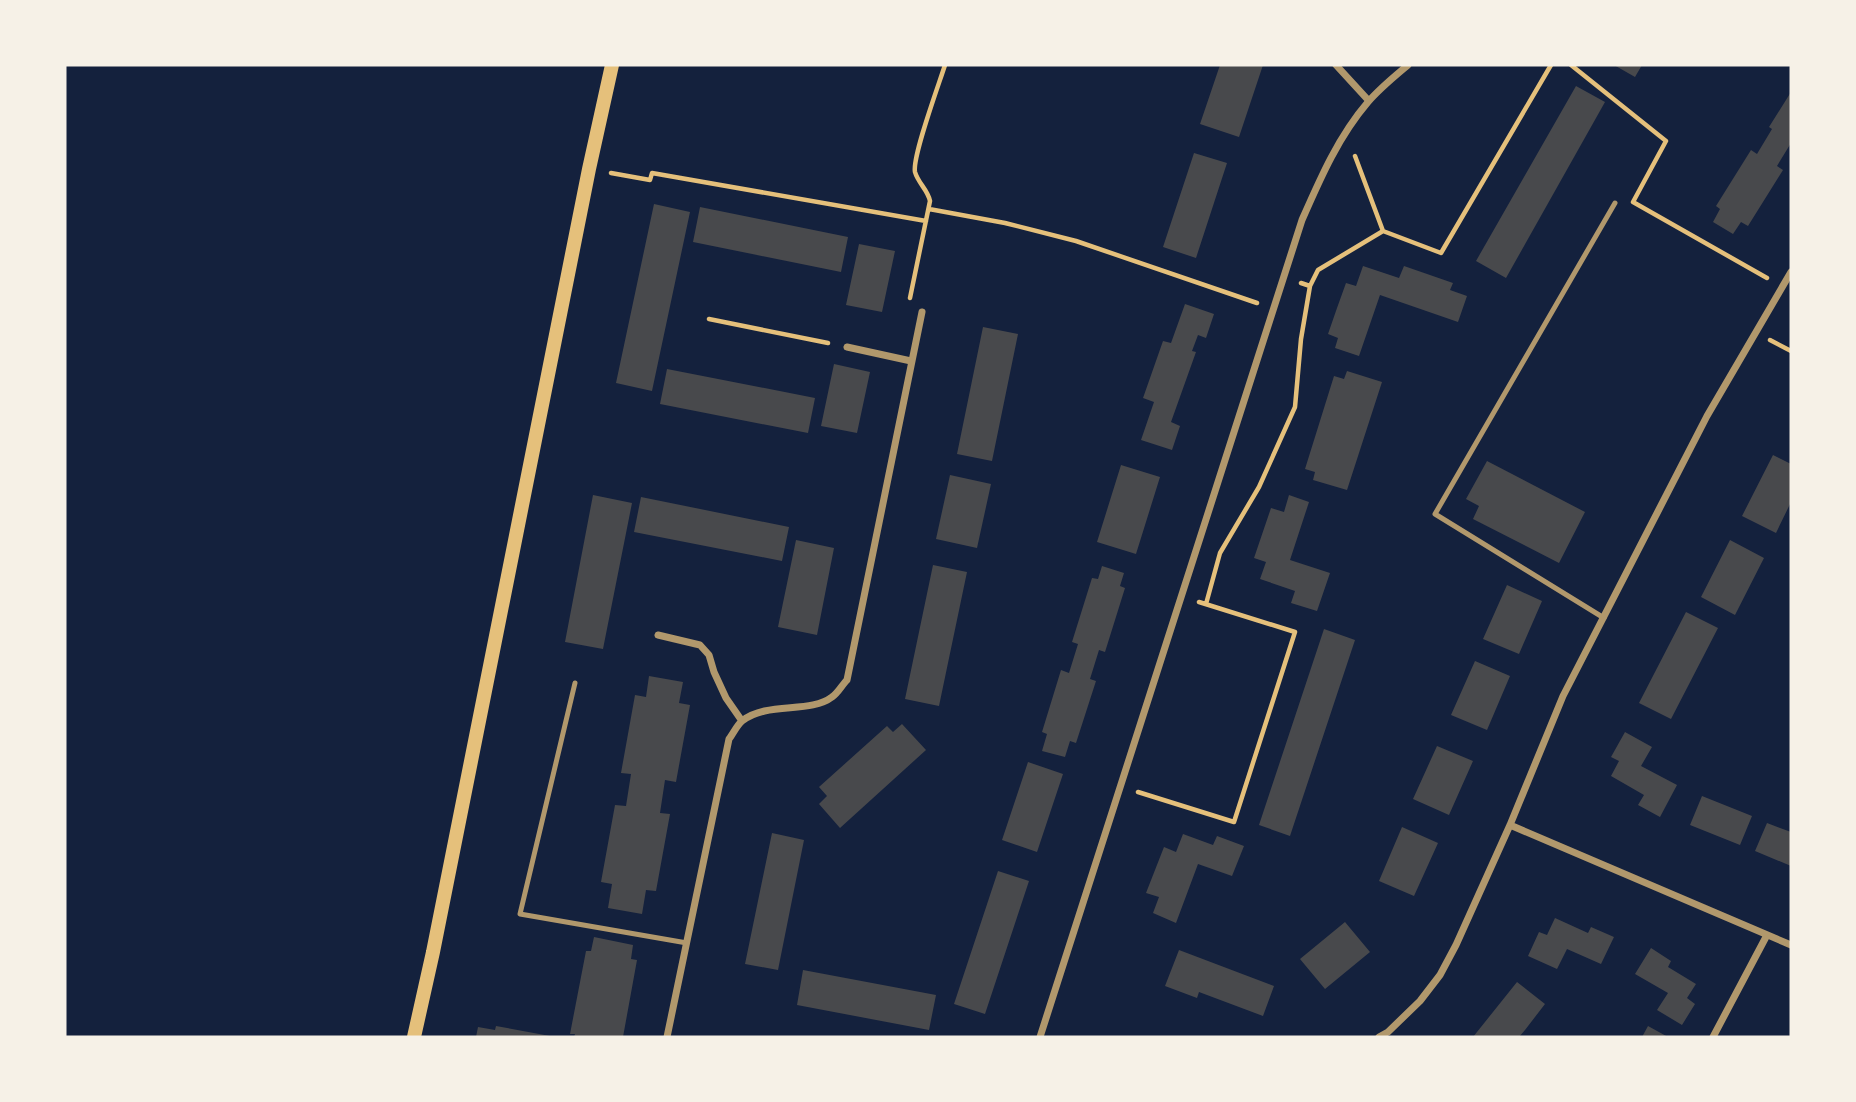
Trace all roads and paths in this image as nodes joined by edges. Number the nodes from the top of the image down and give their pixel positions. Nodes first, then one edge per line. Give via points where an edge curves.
1 (612, 65) edge
2 (945, 65) edge
3 (1336, 65) edge
4 (1408, 65) edge
5 (1551, 65) edge
6 (1571, 65) edge
7 (1369, 101) junction
8 (1346, 132) junction
9 (589, 169) junction
10 (1615, 203) dead end
11 (929, 209) junction
12 (926, 221) junction
13 (1383, 231) junction
14 (1791, 272) edge
15 (1283, 279) junction
16 (1310, 286) junction
17 (1783, 286) junction
18 (1273, 309) junction
19 (922, 312) joint
20 (709, 319) dead end
21 (847, 347) joint
22 (911, 361) junction
23 (1181, 597) junction
24 (1206, 604) junction
25 (1604, 618) junction
26 (658, 635) dead end
27 (575, 683) dead end
28 (742, 721) junction
29 (1120, 786) junction
30 (1510, 825) junction
31 (1767, 935) junction
32 (687, 943) junction
33 (1791, 945) edge
34 (414, 1037) edge
35 (667, 1037) edge
36 (1040, 1037) edge
37 (1379, 1037) edge
38 (1713, 1037) edge

1 - 9 main road
2 - 11 path via 915,171 929,192
3 - 7 street
4 - 7 street
5 - 13 path via 1441,253
6 - 17 path via 1666,141 1633,202
7 - 8 street
8 - 13 path
8 - 15 street via 1301,220
9 - 12 path via 650,180 652,173
9 - 34 main road
10 - 25 lane via 1435,514
11 - 12 path
11 - 18 path via 1076,241
12 - 19 path via 908,304
13 - 16 path via 1318,270
14 - 17 street
15 - 16 path
15 - 18 street
16 - 24 path via 1295,407 1259,487 1220,553
17 - 25 street via 1707,416
18 - 23 street
19 - 22 street
20 - 21 path
21 - 22 street
22 - 28 street via 846,680 831,698 762,712
23 - 24 path
23 - 29 street
24 - 29 path via 1295,632 1234,822
25 - 30 street via 1563,696
26 - 28 street via 700,645 709,654 726,698
27 - 32 lane via 520,914
28 - 32 street via 729,739
29 - 36 street
30 - 31 street
30 - 37 street via 1440,975 1420,1001
31 - 33 street
31 - 38 street
32 - 35 street

